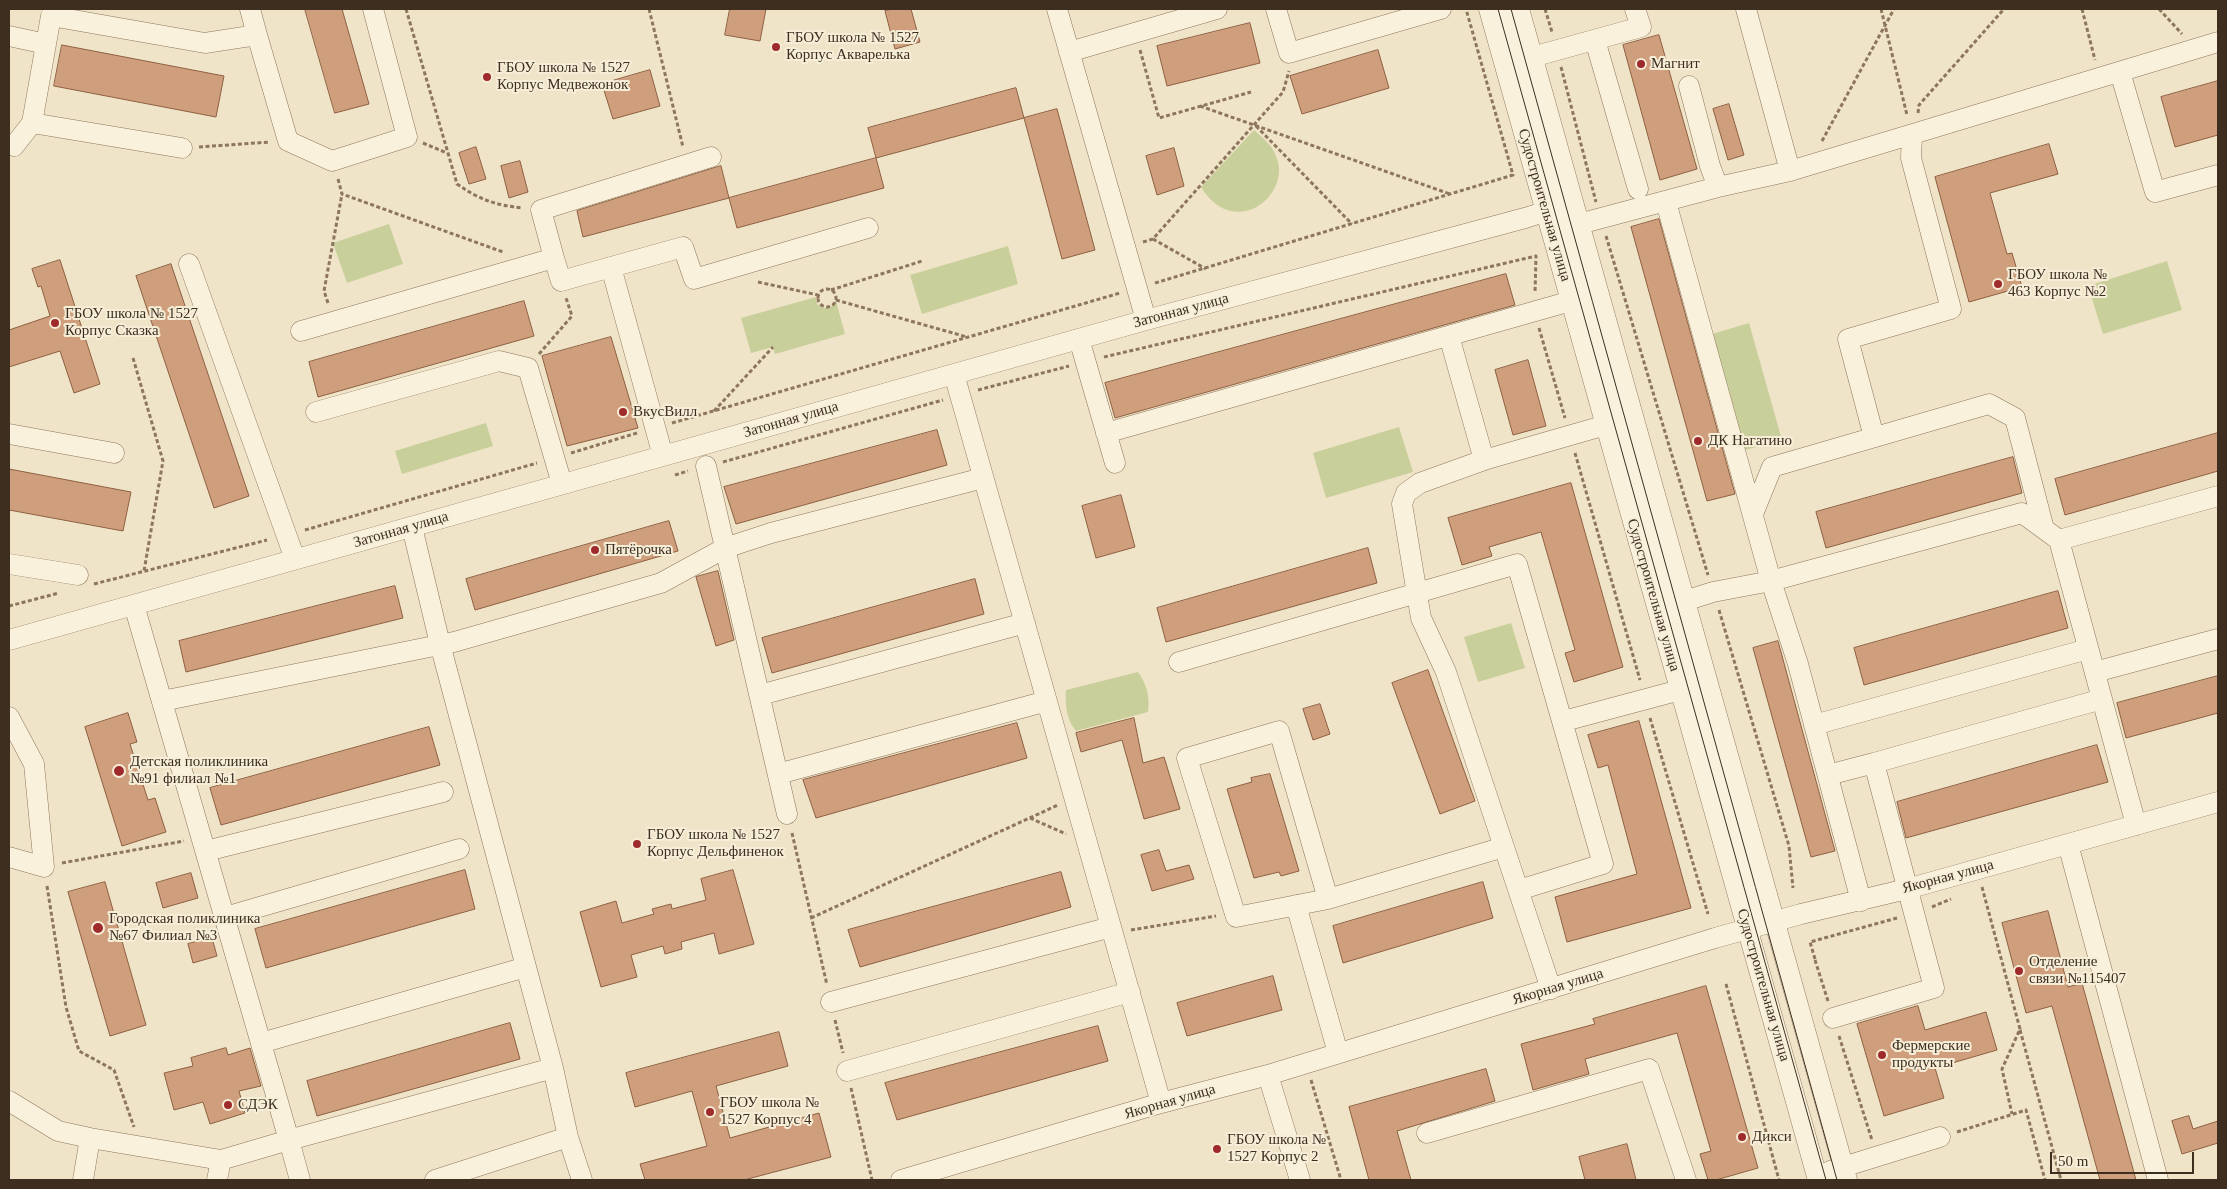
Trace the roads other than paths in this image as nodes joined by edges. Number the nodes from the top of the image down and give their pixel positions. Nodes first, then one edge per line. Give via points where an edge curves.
1 (250, 9) edge
2 (373, 9) edge
3 (1057, 9) edge
4 (1217, 9) edge
5 (1276, 9) edge
6 (1441, 9) edge
7 (1489, 9) edge
8 (1504, 9) edge
9 (1519, 9) edge
10 (1635, 9) edge
11 (1746, 9) edge
12 (257, 35) junction
13 (9, 36) edge
14 (1594, 40) junction
15 (2218, 42) edge
16 (46, 44) junction
17 (1069, 52) junction
18 (1532, 57) junction
19 (2120, 72) junction
20 (1690, 86) dead end
21 (32, 123) junction
22 (1912, 135) junction
23 (9, 145) edge
24 (182, 148) road end
25 (712, 157) dead end
26 (1799, 168) junction
27 (2218, 175) edge
28 (1718, 187) junction
29 (1638, 189) dead end
30 (1666, 202) junction
31 (1560, 207) junction
32 (1579, 224) junction
33 (868, 228) dead end
34 (545, 261) junction
35 (189, 264) dead end
36 (612, 267) junction
37 (1571, 302) junction
38 (1146, 320) junction
39 (301, 331) dead end
40 (1449, 336) junction
41 (1079, 339) junction
42 (954, 374) junction
43 (316, 412) dead end
44 (1606, 425) junction
45 (1106, 433) junction
46 (9, 434) edge
47 (1874, 437) junction
48 (114, 453) dead end
49 (663, 456) junction
50 (1484, 460) junction
51 (1115, 463) dead end
52 (706, 466) road end
53 (983, 478) junction
54 (562, 484) junction
55 (2218, 496) edge
56 (1752, 514) junction
57 (412, 526) junction
58 (2052, 535) junction
59 (725, 548) junction
60 (295, 559) junction
61 (9, 564) edge
62 (1771, 580) junction
63 (77, 584) road end
64 (1417, 592) junction
65 (134, 604) junction
66 (1671, 606) junction
67 (1024, 623) junction
68 (2218, 639) edge
69 (9, 640) edge
70 (440, 644) junction
71 (2088, 649) junction
72 (1180, 662) dead end
73 (2095, 672) junction
74 (1680, 690) junction
75 (760, 695) junction
76 (2102, 699) junction
77 (162, 701) junction
78 (1047, 702) junction
79 (9, 716) edge
80 (1564, 722) junction
81 (1814, 724) junction
82 (1874, 763) junction
83 (778, 774) junction
84 (1828, 775) junction
85 (443, 792) dead end
86 (2218, 802) edge
87 (787, 814) dead end
88 (2136, 825) junction
89 (2068, 844) junction
90 (204, 845) junction
91 (1504, 847) junction
92 (459, 849) dead end
93 (9, 858) edge
94 (1907, 889) junction
95 (1518, 890) junction
96 (1328, 899) junction
97 (1861, 901) junction
98 (1296, 905) junction
99 (224, 917) junction
100 (1761, 925) junction
101 (1112, 930) junction
102 (526, 967) junction
103 (1551, 989) junction
104 (1130, 992) junction
105 (831, 1002) dead end
106 (1833, 1018) road end
107 (261, 1043) junction
108 (1338, 1053) junction
109 (553, 1068) junction
110 (847, 1071) dead end
111 (1268, 1075) junction
112 (9, 1101) edge
113 (1161, 1103) junction
114 (1427, 1133) dead end
115 (568, 1137) junction
116 (1940, 1137) road end
117 (90, 1138) junction
118 (289, 1140) junction
119 (221, 1160) junction
120 (1845, 1173) edge
121 (1817, 1178) edge
122 (83, 1180) edge
123 (217, 1180) edge
124 (300, 1180) edge
125 (435, 1180) edge
126 (582, 1180) edge
127 (901, 1180) edge
128 (1300, 1180) edge
129 (1686, 1180) edge
130 (2158, 1180) edge

1 - 12 street
2 - 12 street via 407,137 332,161 288,141
3 - 17 street
4 - 17 street
5 - 6 street via 1289,52
7 - 31 street, Судостроительная улица
8 - 31 street
9 - 18 street, Судостроительная улица
10 - 14 street via 1641,27
11 - 26 street
12 - 16 street via 205,43 51,16
13 - 16 street
14 - 18 street
14 - 29 street
15 - 19 street
16 - 21 street
17 - 38 street
18 - 31 street, Судостроительная улица
19 - 22 street
19 - 27 street via 2155,192
20 - 28 street
21 - 23 street via 14,146
21 - 24 street
22 - 26 street
22 - 47 street via 1911,158 1951,308 1848,339
25 - 34 street via 541,210
26 - 28 street
28 - 30 street
30 - 32 street
30 - 56 street
31 - 32 street, Судостроительная улица
31 - 37 street, Судостроительная улица
31 - 38 street, Затонная улица
31 - 66 street
32 - 66 street, Судостроительная улица
33 - 36 street via 694,279 683,248
34 - 36 street via 562,281
34 - 39 street
35 - 60 street
36 - 49 street
37 - 40 street
37 - 44 street, Судостроительная улица
38 - 41 street, Затонная улица
40 - 45 street
40 - 50 street
41 - 42 street, Затонная улица
41 - 45 street
42 - 49 street, Затонная улица
42 - 53 street
43 - 54 street via 499,361 528,368
44 - 50 street
44 - 66 street, Судостроительная улица
45 - 51 street
46 - 48 street
47 - 56 street via 1772,467
47 - 58 street via 1989,404 2009,414 2016,418
49 - 54 street, Затонная улица
50 - 64 street via 1420,482 1406,493 1402,504
52 - 59 street
53 - 59 street
53 - 67 street
54 - 57 street, Затонная улица
55 - 58 street
56 - 62 street
57 - 60 street, Затонная улица
57 - 70 street
58 - 62 street via 2022,513
58 - 71 street
59 - 70 street via 661,583
59 - 75 street
60 - 65 street, Затонная улица
61 - 63 street
62 - 66 street via 1713,592
62 - 81 street
64 - 72 street
64 - 80 street via 1517,564
64 - 91 street via 1421,618 1446,672
65 - 69 street, Затонная улица
65 - 77 street
66 - 74 street, Судостроительная улица
66 - 100 street, Судостроительная улица
67 - 75 street
67 - 78 street
68 - 73 street
70 - 77 street
70 - 102 street
71 - 73 street
71 - 81 street
73 - 76 street
74 - 80 street
74 - 100 street, Судостроительная улица
75 - 83 street
76 - 82 street
76 - 88 street
77 - 90 street
78 - 83 street
78 - 101 street
79 - 93 street via 34,764 44,867
80 - 95 street via 1603,864
81 - 84 street
82 - 84 street
82 - 94 street
83 - 87 street
84 - 97 street
85 - 90 street
86 - 88 street, Якорная улица
88 - 89 street, Якорная улица
89 - 94 street, Якорная улица
89 - 130 street
90 - 99 street
91 - 95 street
91 - 96 street
92 - 99 street
94 - 97 street, Якорная улица
94 - 106 street via 1934,988
95 - 103 street
96 - 98 street
96 - 98 street via 1279,731 1187,758 1233,913 1236,917
97 - 100 street, Якорная улица
98 - 108 street
99 - 107 street
100 - 103 street, Якорная улица
100 - 120 street, Судостроительная улица
100 - 121 street, Судостроительная улица
101 - 104 street
101 - 105 street
102 - 107 street
102 - 109 street
103 - 108 street, Якорная улица
104 - 110 street
104 - 113 street
107 - 118 street
108 - 111 street, Якорная улица
109 - 115 street
109 - 118 street
111 - 113 street, Якорная улица
111 - 128 street
112 - 117 street via 58,1131
113 - 127 street, Якорная улица
114 - 129 street via 1650,1069
115 - 125 street
115 - 126 street
116 - 120 street via 1877,1157
117 - 119 street
117 - 122 street
118 - 119 street
118 - 124 street
119 - 123 street
120 - 121 street

